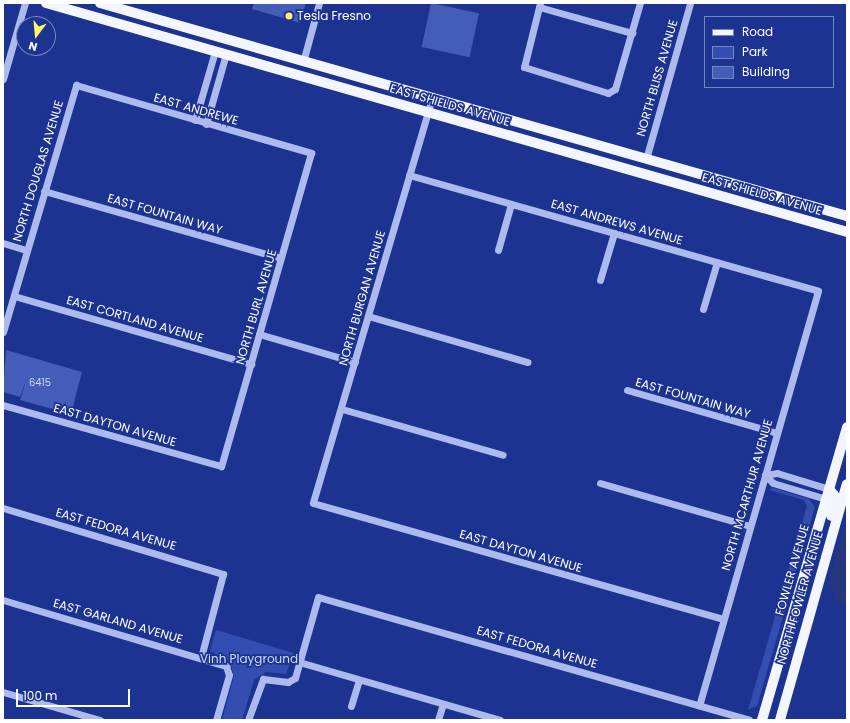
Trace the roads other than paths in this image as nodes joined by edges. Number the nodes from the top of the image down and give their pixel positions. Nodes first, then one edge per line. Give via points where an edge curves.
1 (25, 3) edge
2 (46, 3) edge
3 (100, 3) edge
4 (319, 3) edge
5 (640, 3) edge
6 (690, 3) edge
7 (540, 5) edge
8 (632, 33) junction
9 (215, 51) junction
10 (226, 54) junction
11 (303, 62) junction
12 (3, 79) edge
13 (76, 85) joint
14 (432, 98) junction
15 (428, 112) junction
16 (195, 120) junction
17 (206, 124) junction
18 (541, 144) junction
19 (311, 153) joint
20 (646, 159) junction
21 (644, 173) junction
22 (409, 175) junction
23 (753, 190) junction
24 (44, 191) junction
25 (511, 204) junction
26 (847, 216) edge
27 (847, 232) edge
28 (614, 233) junction
29 (3, 243) edge
30 (26, 250) junction
31 (498, 250) dead end
32 (281, 258) junction
33 (717, 262) junction
34 (600, 280) dead end
35 (818, 291) joint
36 (14, 296) junction
37 (703, 309) dead end
38 (368, 316) junction
39 (3, 332) edge
40 (259, 334) junction
41 (355, 362) junction
42 (527, 362) dead end
43 (251, 364) junction
44 (627, 390) dead end
45 (3, 405) edge
46 (342, 409) junction
47 (847, 427) edge
48 (777, 433) junction
49 (503, 455) dead end
50 (221, 466) joint
51 (765, 475) junction
52 (600, 483) dead end
53 (847, 484) edge
54 (829, 489) junction
55 (826, 499) junction
56 (313, 503) joint
57 (3, 508) edge
58 (750, 526) junction
59 (822, 569) junction
60 (3, 600) edge
61 (723, 619) junction
62 (201, 657) junction
63 (299, 662) junction
64 (359, 680) junction
65 (3, 692) edge
66 (443, 704) junction
67 (699, 705) junction
68 (351, 706) dead end
69 (100, 720) edge
70 (216, 720) edge
71 (248, 720) edge
72 (438, 720) edge
73 (500, 720) edge
74 (749, 720) edge
75 (762, 720) edge
76 (780, 720) edge

1 - 12 street
2 - 9 main road, EAST SHIELDS AVENUE
3 - 11 main road, EAST SHIELDS AVENUE
4 - 11 street
5 - 8 street
6 - 20 street, NORTH BLISS AVENUE
7 - 8 street
7 - 8 street via 524,67 529,71 613,93
9 - 10 main road, EAST SHIELDS AVENUE
9 - 16 street
10 - 15 main road, EAST SHIELDS AVENUE
10 - 17 street
11 - 14 main road, EAST SHIELDS AVENUE
13 - 16 street, EAST ANDREWE
13 - 24 street, NORTH DOUGLAS AVENUE
14 - 15 street, NORTH BURGAN AVENUE
14 - 20 main road, EAST SHIELDS AVENUE
15 - 18 main road, EAST SHIELDS AVENUE
15 - 22 street, NORTH BURGAN AVENUE
16 - 17 street, EAST ANDREWE
17 - 19 street, EAST ANDREWE
18 - 20 main road via 577,147 640,165
18 - 21 main road, EAST SHIELDS AVENUE
19 - 32 street, NORTH BURL AVENUE
20 - 23 main road, EAST SHIELDS AVENUE
21 - 23 main road via 679,177 738,193
21 - 27 main road, EAST SHIELDS AVENUE
22 - 25 street, EAST ANDREWS AVENUE
22 - 38 street, NORTH BURGAN AVENUE
23 - 26 main road, EAST SHIELDS AVENUE
24 - 30 street, NORTH DOUGLAS AVENUE
24 - 32 street, EAST FOUNTAIN WAY
25 - 28 street, EAST ANDREWS AVENUE
25 - 31 street
28 - 33 street, EAST ANDREWS AVENUE
28 - 34 street
29 - 30 street
30 - 36 street, NORTH DOUGLAS AVENUE
32 - 40 street, NORTH BURL AVENUE
33 - 35 street, EAST ANDREWS AVENUE
33 - 37 street
35 - 48 street, NORTH MCARTHUR AVENUE
36 - 39 street, NORTH DOUGLAS AVENUE
36 - 43 street, EAST CORTLAND AVENUE
38 - 41 street, NORTH BURGAN AVENUE
38 - 42 street
40 - 41 street
40 - 43 street, NORTH BURL AVENUE
41 - 46 street, NORTH BURGAN AVENUE
43 - 50 street, NORTH BURL AVENUE
44 - 48 street, EAST FOUNTAIN WAY
45 - 50 street, EAST DAYTON AVENUE
46 - 49 street
46 - 56 street, NORTH BURGAN AVENUE
47 - 54 main road, FOWLER AVENUE
48 - 51 street, NORTH MCARTHUR AVENUE
51 - 54 street via 777,472
51 - 55 street via 773,483
51 - 58 street, NORTH MCARTHUR AVENUE
52 - 58 street
53 - 59 main road, NORTH FOWLER AVENUE
54 - 55 main road, FOWLER AVENUE
54 - 59 main road via 834,493 834,503 818,560
55 - 75 main road, FOWLER AVENUE
56 - 61 street, EAST DAYTON AVENUE
57 - 62 street, EAST FEDORA AVENUE via 223,574
58 - 61 street, NORTH MCARTHUR AVENUE
59 - 76 main road, NORTH FOWLER AVENUE
60 - 62 street, EAST GARLAND AVENUE
61 - 67 street, NORTH MCARTHUR AVENUE
62 - 70 street, EAST GARLAND AVENUE via 226,666 229,675
63 - 64 street
63 - 67 street, EAST FEDORA AVENUE via 318,597
63 - 71 street via 295,678 288,682 263,679
64 - 66 street
64 - 68 street
65 - 69 street
66 - 72 street
66 - 73 street
67 - 74 street, EAST FEDORA AVENUE

